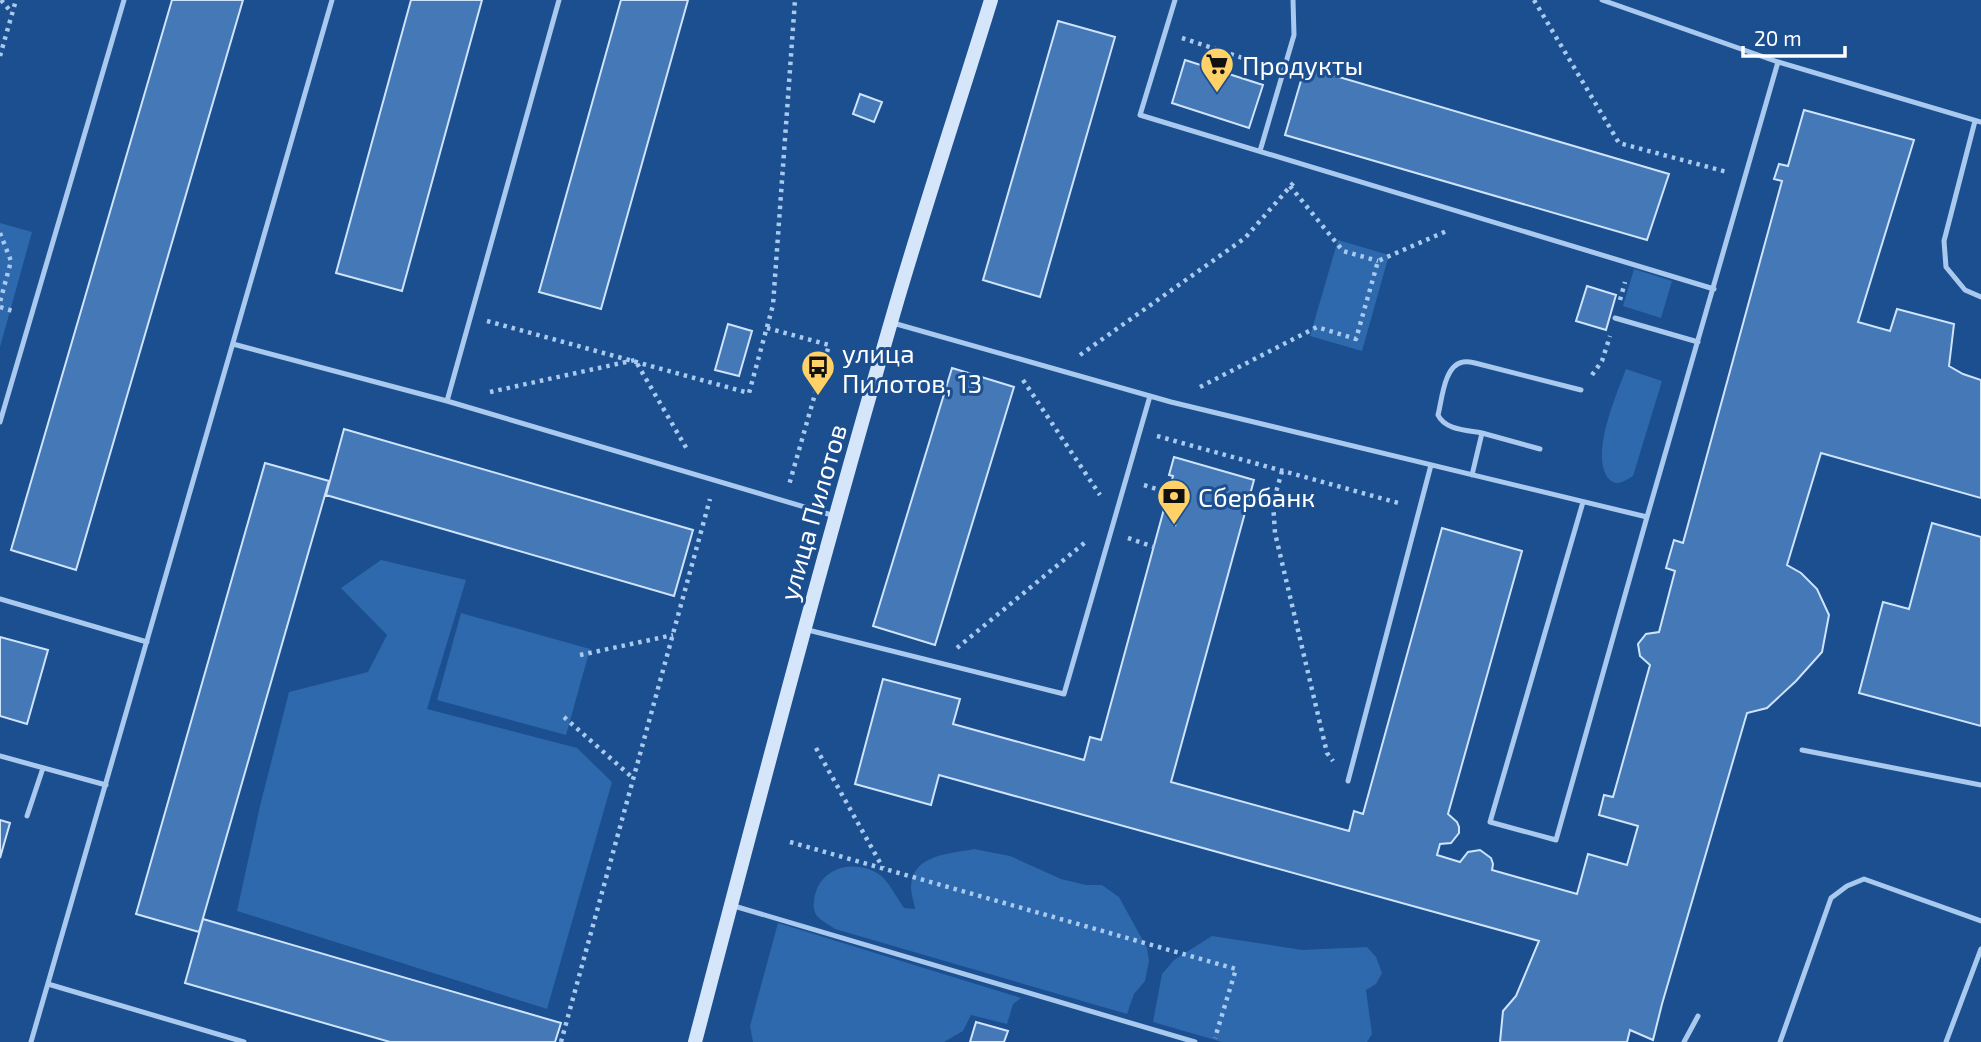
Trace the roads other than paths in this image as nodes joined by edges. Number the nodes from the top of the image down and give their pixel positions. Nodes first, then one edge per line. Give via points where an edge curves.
1 (124, 0) edge
2 (332, 0) edge
3 (559, 0) edge
4 (991, 0) edge
5 (1175, 0) edge
6 (1293, 0) edge
7 (1602, 0) edge
8 (1778, 62) junction
9 (1978, 122) edge
10 (1260, 151) junction
11 (1714, 289) junction
12 (1981, 296) edge
13 (1615, 318) dead end
14 (891, 322) junction
15 (1698, 342) junction
16 (233, 344) junction
17 (1581, 390) dead end
18 (1150, 396) junction
19 (447, 401) junction
20 (0, 422) edge
21 (1482, 433) junction
22 (1540, 449) dead end
23 (1431, 466) junction
24 (1472, 475) junction
25 (1583, 502) junction
26 (835, 516) junction
27 (1647, 517) junction
28 (0, 599) edge
29 (805, 629) junction
30 (147, 642) junction
31 (1802, 750) dead end
32 (0, 756) edge
33 (43, 768) junction
34 (1348, 782) road end
35 (106, 785) junction
36 (1981, 785) edge
37 (27, 816) dead end
38 (731, 905) junction
39 (1981, 921) edge
40 (1981, 949) edge
41 (48, 984) junction
42 (1698, 1016) dead end
43 (31, 1042) edge
44 (244, 1042) edge
45 (695, 1042) edge
46 (1195, 1042) edge
47 (1684, 1042) edge
48 (1780, 1042) edge
49 (1946, 1042) edge

1 - 20 lane
2 - 16 lane
3 - 19 lane
4 - 14 street, улица Пилотов
5 - 10 lane via 1140,115
6 - 10 lane via 1294,35
7 - 8 lane
8 - 9 lane
8 - 11 lane
9 - 12 lane via 1944,241 1946,267 1965,290
10 - 11 lane
11 - 15 lane
13 - 15 lane
14 - 18 lane
14 - 26 street, улица Пилотов
15 - 27 lane
16 - 19 lane
16 - 30 lane
17 - 21 lane via 1462,362 1448,374 1438,415 1447,425
18 - 23 lane
18 - 29 lane via 1064,694
19 - 26 lane
21 - 22 lane
21 - 24 lane
23 - 24 lane
23 - 34 lane
24 - 25 lane
25 - 27 lane
25 - 27 lane via 1490,822 1556,840
26 - 29 street, улица Пилотов
28 - 30 lane
29 - 38 street, улица Пилотов
30 - 35 lane
31 - 36 lane
32 - 33 lane
33 - 35 lane
33 - 37 lane
35 - 41 lane
38 - 45 street, улица Пилотов
38 - 46 lane
39 - 48 lane via 1864,879 1847,886 1831,898
40 - 49 lane
41 - 43 lane
41 - 44 lane
42 - 47 lane

